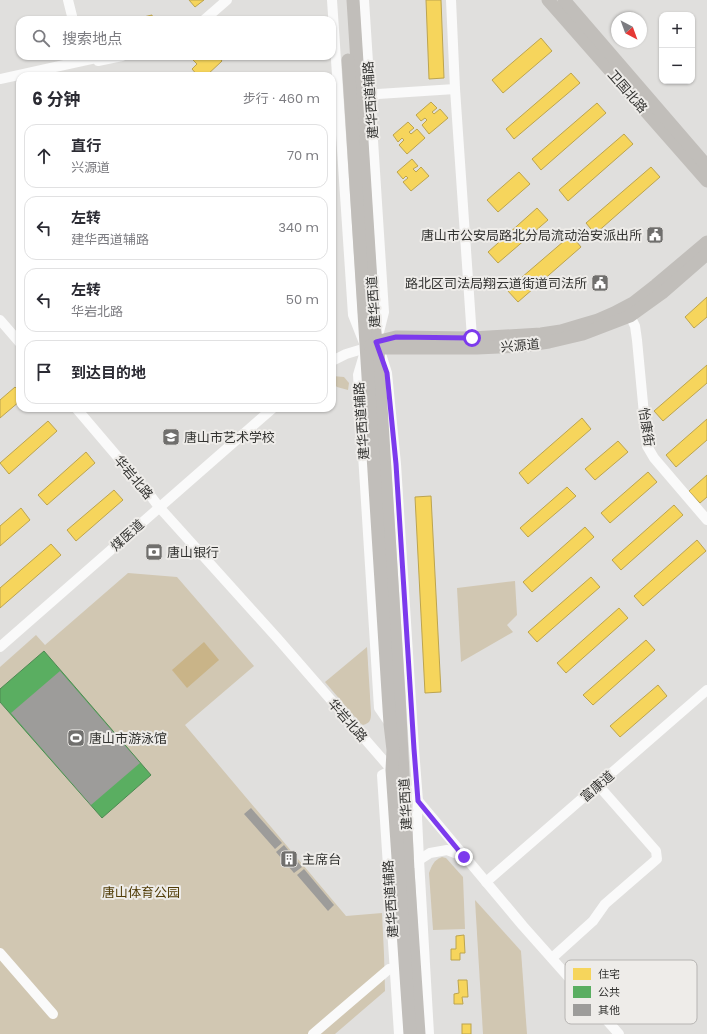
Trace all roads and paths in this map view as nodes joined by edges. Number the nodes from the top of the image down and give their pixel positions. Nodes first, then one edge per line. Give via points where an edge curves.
1 (68, 0) edge
2 (227, 0) edge
3 (231, 0) edge
4 (332, 0) edge
5 (344, 0) edge
6 (353, 0) edge
7 (364, 0) edge
8 (451, 0) edge
9 (548, 0) edge
10 (564, 0) edge
11 (72, 16) edge
12 (209, 16) edge
13 (212, 16) edge
14 (333, 16) edge
15 (74, 60) edge
16 (103, 60) edge
17 (336, 60) edge
18 (27, 72) edge
19 (47, 72) edge
20 (16, 75) edge
21 (0, 79) edge
22 (16, 79) edge
23 (0, 82) edge
24 (455, 89) junction
25 (370, 98) junction
26 (360, 109) junction
27 (707, 166) edge
28 (707, 181) edge
29 (707, 242) edge
30 (707, 254) edge
31 (630, 316) junction
32 (0, 320) edge
33 (16, 338) edge
34 (472, 338) junction
35 (374, 346) junction
36 (336, 359) edge
37 (79, 412) edge
38 (268, 412) edge
39 (159, 507) junction
40 (707, 520) edge
41 (0, 647) edge
42 (707, 690) edge
43 (392, 770) junction
44 (404, 784) junction
45 (598, 785) junction
46 (418, 801) junction
47 (464, 857) junction
48 (419, 860) junction
49 (408, 870) junction
50 (486, 882) junction
51 (0, 953) edge
52 (552, 958) junction
53 (388, 969) dead end
54 (565, 973) edge
55 (53, 1014) dead end
56 (610, 1024) edge
57 (313, 1034) edge
58 (399, 1034) edge
59 (410, 1034) edge
60 (419, 1034) edge
61 (429, 1034) edge
62 (619, 1034) edge

1 - 11 street
2 - 12 street
3 - 13 street
4 - 14 street
5 - 35 main road, 建华西道
6 - 26 main road, 建华西道
7 - 25 street, 建华西道辅路
8 - 24 street
9 - 28 main road, 卫国北路
10 - 27 main road, 卫国北路
15 - 18 street
16 - 19 street
17 - 35 street via 353,315
20 - 21 street
22 - 23 street
24 - 25 street via 378,94
24 - 34 street
25 - 26 street
25 - 35 street, 建华西道辅路 via 384,312
26 - 35 main road, 建华西道
29 - 34 main road, 兴源道 via 633,303 598,320 541,334
30 - 31 main road, 兴源道 via 662,293
31 - 35 main road, 兴源道 via 583,334 522,346
31 - 40 street, 怡康街 via 636,333 648,446 654,458
32 - 33 street
34 - 35 main road, 兴源道 via 396,337
35 - 36 street
35 - 43 main road, 建华西道
35 - 44 main road, 建华西道 via 378,373
35 - 46 street via 387,373 396,464
37 - 39 street, 华岩北路
38 - 39 street, 煤医道
39 - 41 street, 煤医道
39 - 43 street, 华岩北路
42 - 45 street, 富康道
43 - 44 street, 华岩北路
43 - 58 street, 建华西道辅路 via 382,775
43 - 59 main road, 建华西道
44 - 46 street, 华岩北路
44 - 49 main road, 建华西道
45 - 50 street, 富康道
45 - 52 street via 656,851 657,859 605,904 593,921
46 - 47 street, 华岩北路
46 - 48 street
47 - 48 street via 447,850 430,853
47 - 50 street, 华岩北路
48 - 49 street
48 - 61 street
49 - 60 main road, 建华西道
50 - 52 street, 华岩北路
51 - 55 street
52 - 54 street, 华岩北路
53 - 57 street
56 - 62 street, 华岩北路

